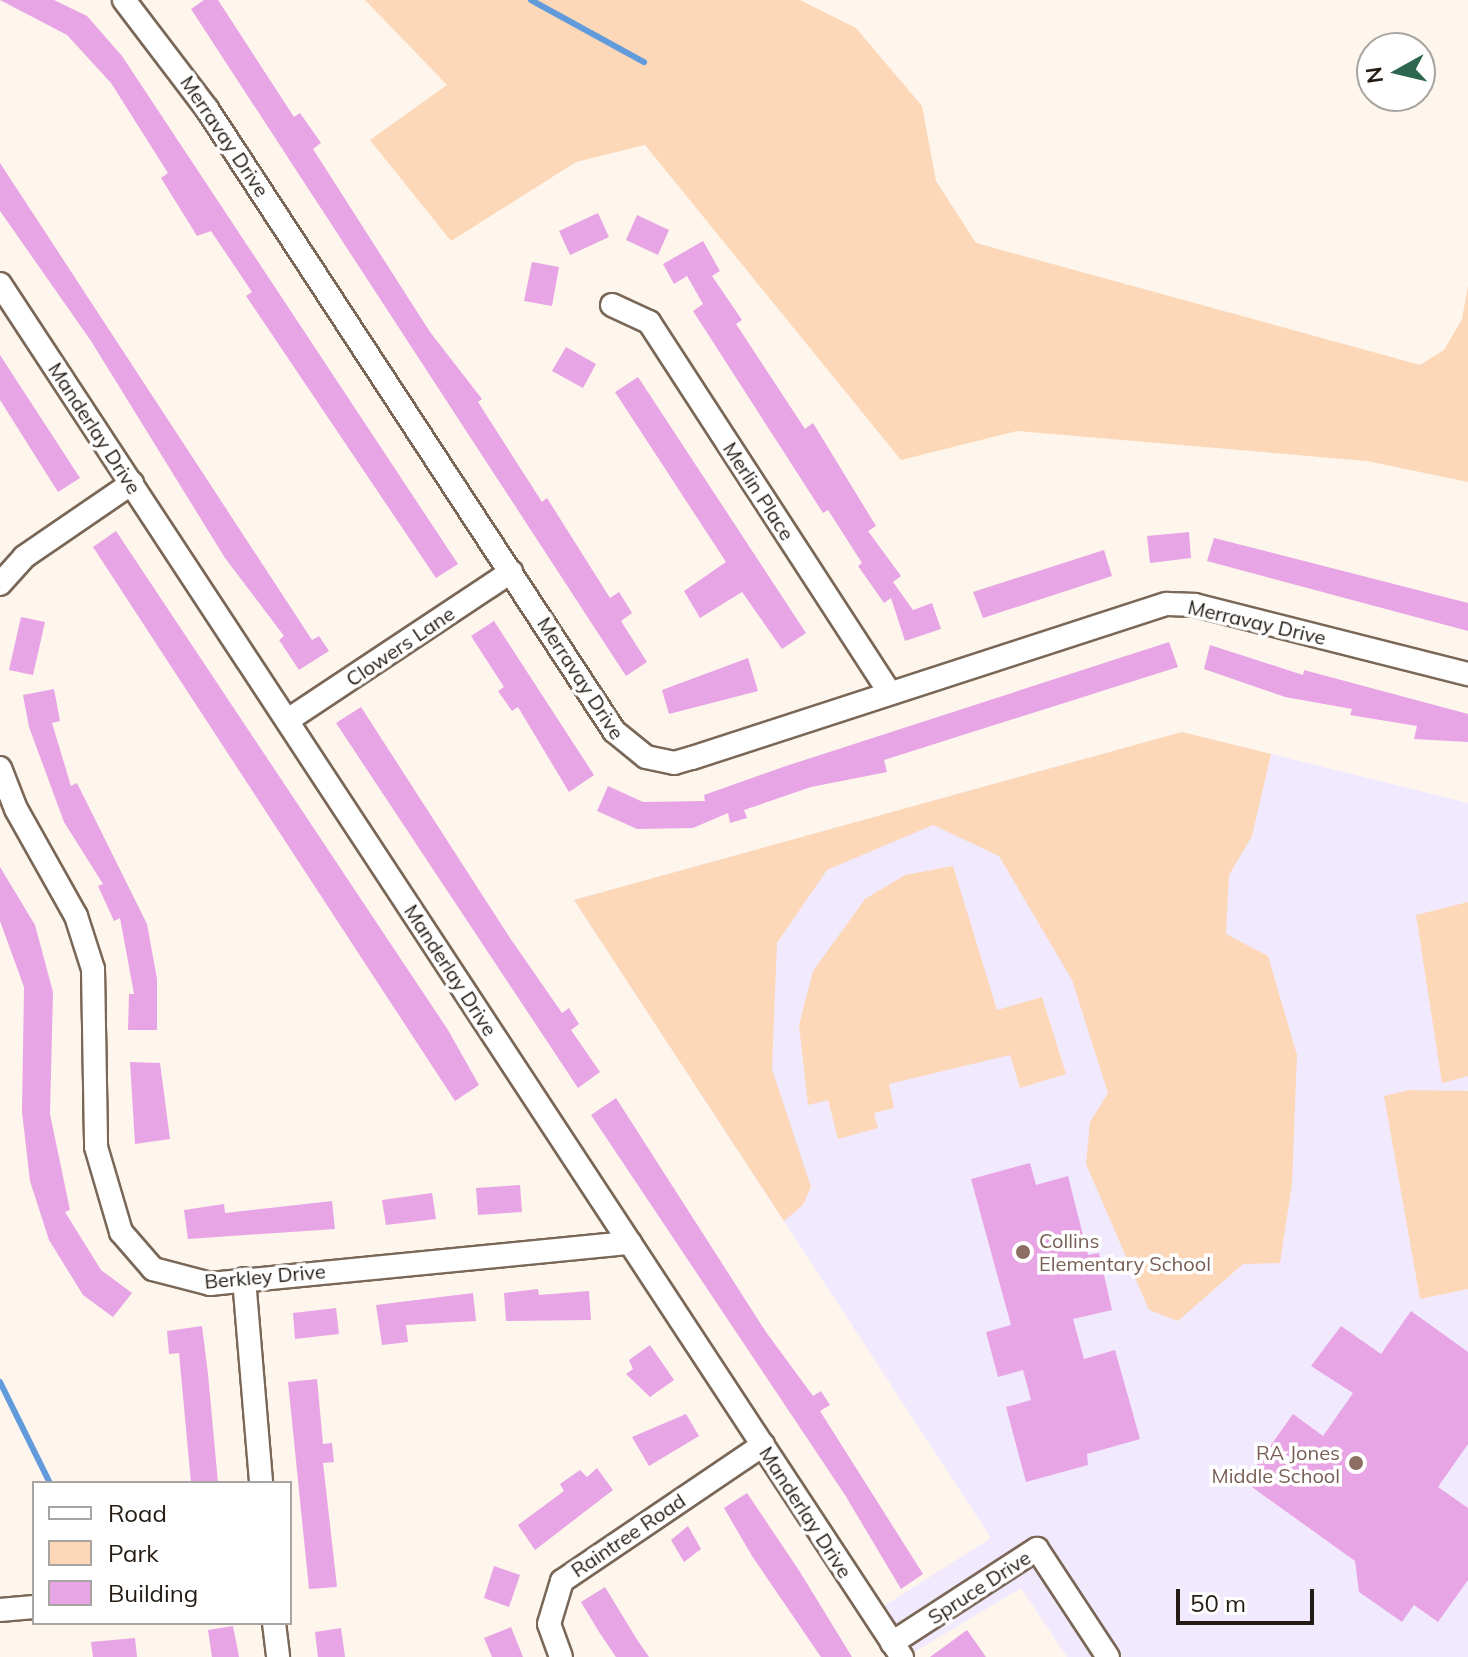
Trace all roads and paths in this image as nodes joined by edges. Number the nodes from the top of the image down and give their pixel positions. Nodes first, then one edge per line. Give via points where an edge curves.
1 (124, 0) edge
2 (0, 284) edge
3 (612, 305) dead end
4 (132, 483) junction
5 (511, 572) junction
6 (0, 584) edge
7 (1468, 674) edge
8 (890, 693) junction
9 (288, 720) junction
10 (0, 768) edge
11 (630, 1243) junction
12 (244, 1279) junction
13 (763, 1445) junction
14 (261, 1481) edge
15 (32, 1607) edge
16 (0, 1610) edge
17 (274, 1625) edge
18 (897, 1650) edge
19 (278, 1657) edge
20 (561, 1657) edge
21 (1108, 1657) edge

1 - 5 street, Merravay Drive via 207,109
2 - 4 street, Manderlay Drive
3 - 8 street, Merlin Place via 649,322
4 - 6 street via 24,557
4 - 9 street, Manderlay Drive
5 - 8 street, Merravay Drive via 614,731 626,746 654,759 692,758
5 - 9 street, Clowers Lane
7 - 8 street, Merravay Drive via 1195,605 1167,604
9 - 11 street, Manderlay Drive
10 - 12 street, Berkley Drive via 76,916 93,969 92,1121 121,1232 140,1259 169,1277 210,1284
11 - 12 street, Berkley Drive
11 - 13 street, Manderlay Drive
12 - 14 street
13 - 18 street, Manderlay Drive
13 - 20 street, Raintree Road via 562,1581 549,1624
15 - 16 street
17 - 19 street
18 - 21 street, Spruce Drive via 1037,1549

